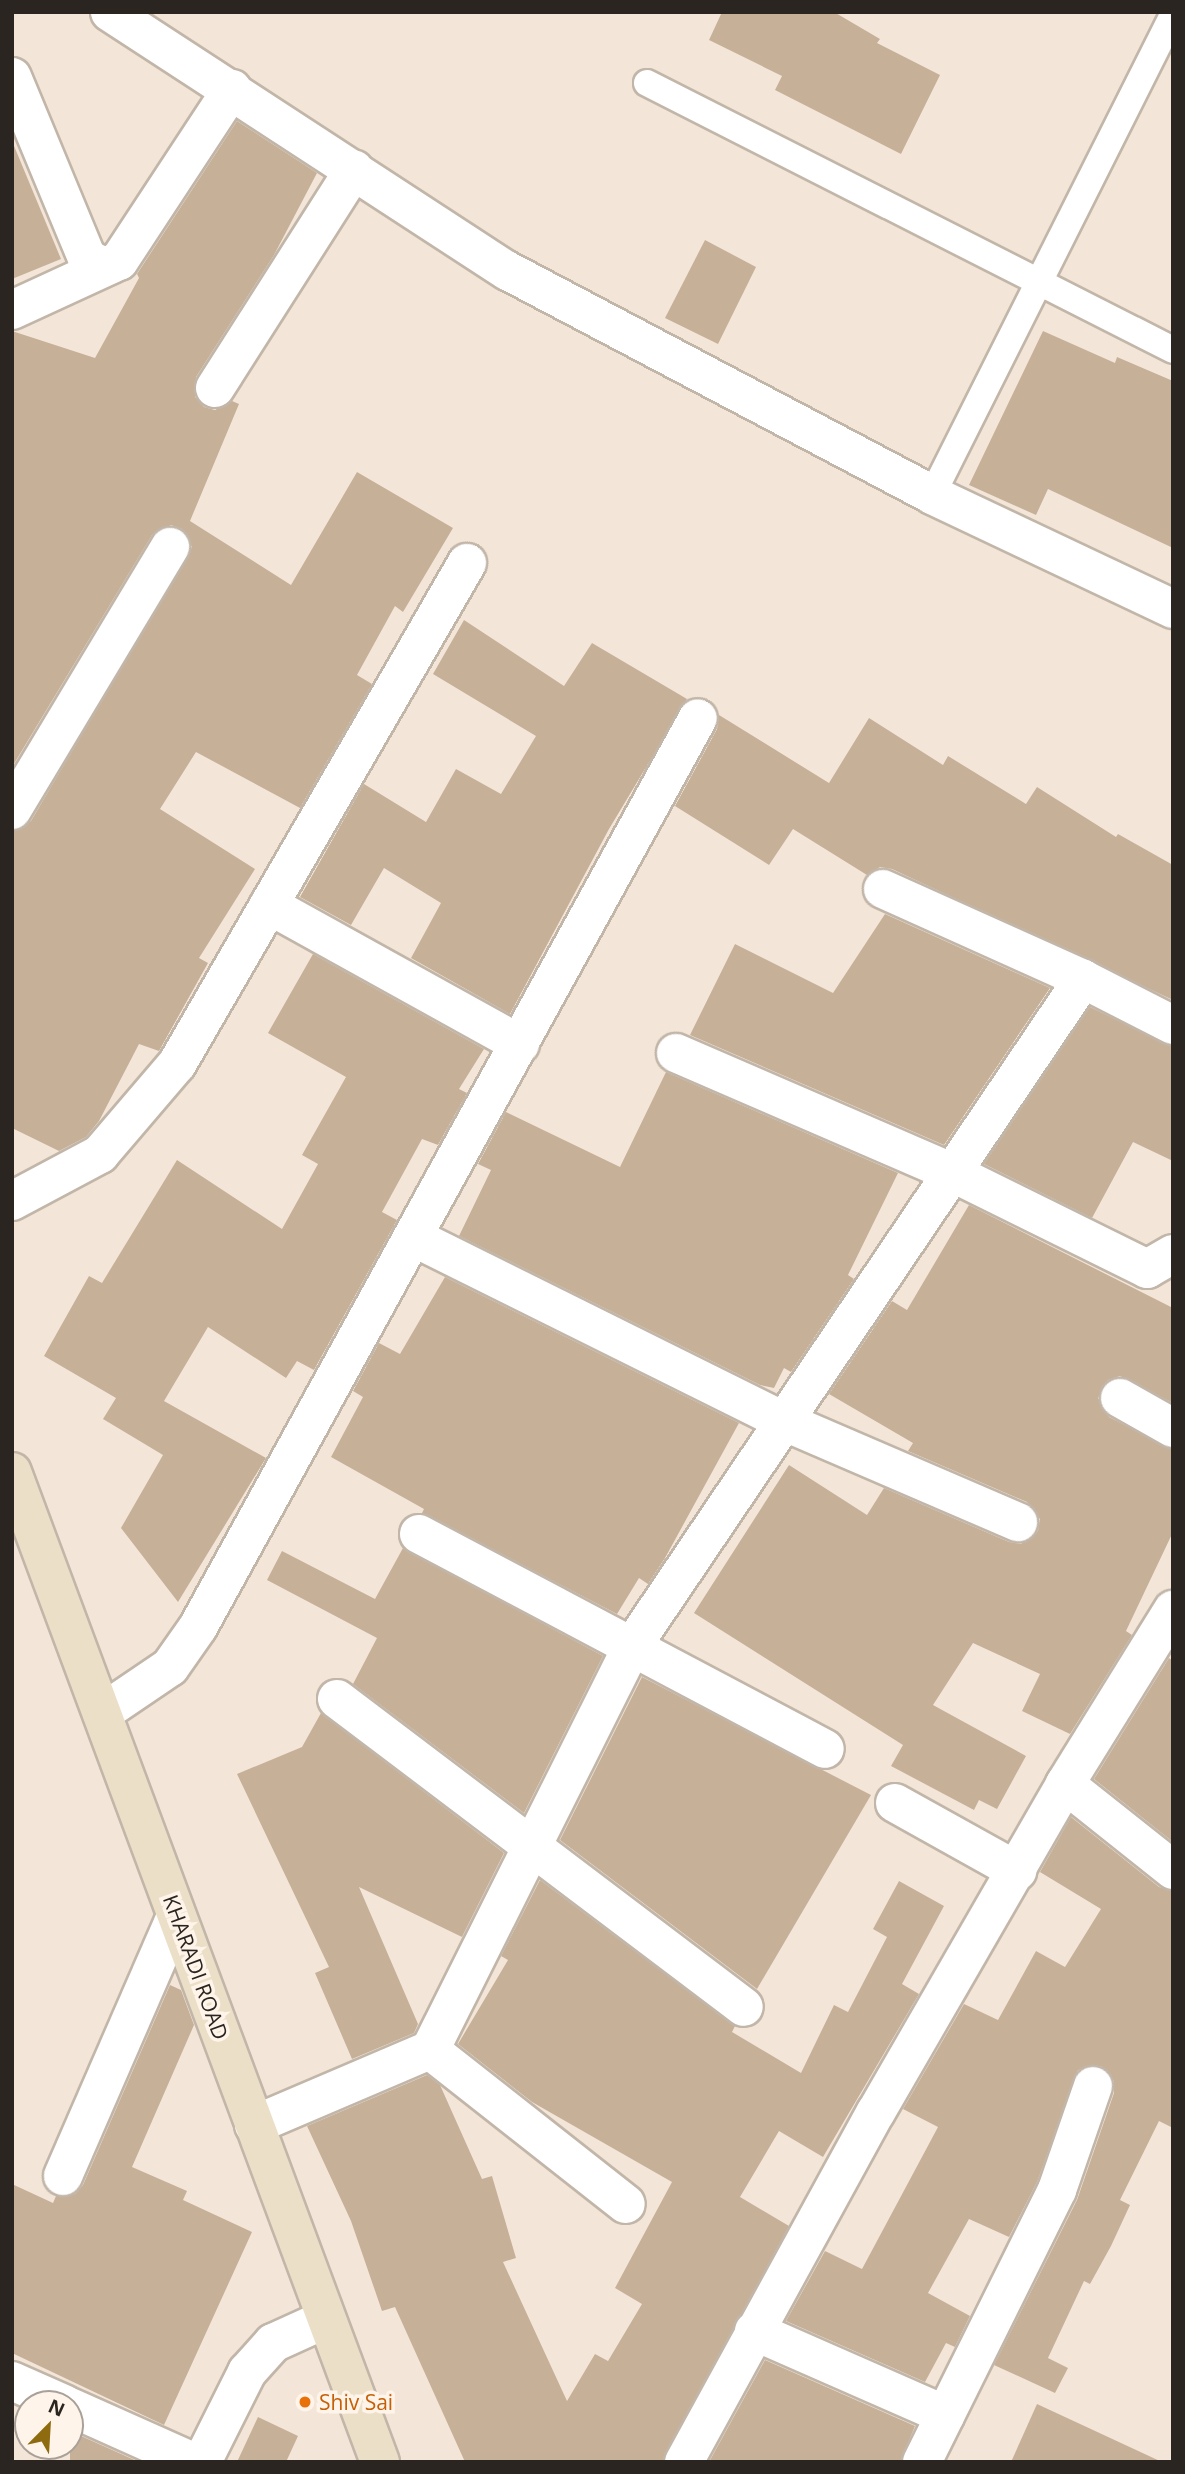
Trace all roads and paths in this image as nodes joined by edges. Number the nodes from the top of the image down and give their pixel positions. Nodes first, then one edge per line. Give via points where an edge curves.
1 (1173, 15) edge
2 (125, 16) edge
3 (12, 77) edge
4 (647, 83) dead end
5 (232, 89) junction
6 (26, 149) edge
7 (354, 170) junction
8 (112, 264) junction
9 (1039, 281) junction
10 (12, 310) edge
11 (1173, 349) edge
12 (215, 388) dead end
13 (932, 495) junction
14 (170, 547) dead end
15 (467, 563) dead end
16 (1173, 609) edge
17 (698, 718) dead end
18 (12, 810) edge
19 (883, 889) dead end
20 (269, 905) junction
21 (1083, 979) junction
22 (1173, 1025) edge
23 (520, 1044) junction
24 (676, 1053) dead end
25 (951, 1172) junction
26 (12, 1201) edge
27 (415, 1238) junction
28 (1173, 1254) edge
29 (1120, 1398) dead end
30 (783, 1420) junction
31 (1173, 1428) edge
32 (12, 1472) edge
33 (1017, 1522) dead end
34 (419, 1534) dead end
35 (1169, 1625) edge
36 (633, 1645) junction
37 (337, 1699) dead end
38 (102, 1713) junction
39 (825, 1749) dead end
40 (1065, 1784) junction
41 (895, 1803) dead end
42 (531, 1846) junction
43 (1173, 1870) edge
44 (1017, 1871) junction
45 (176, 1916) junction
46 (744, 2007) dead end
47 (430, 2050) junction
48 (1093, 2086) dead end
49 (254, 2125) junction
50 (63, 2176) dead end
51 (626, 2204) dead end
52 (326, 2319) junction
53 (754, 2331) junction
54 (12, 2381) edge
55 (32, 2390) edge
56 (84, 2413) edge
57 (945, 2415) junction
58 (193, 2462) edge
59 (202, 2462) edge
60 (380, 2462) edge
61 (684, 2462) edge
62 (922, 2462) edge

1 - 9 lane
2 - 5 street
3 - 6 street
4 - 9 lane
5 - 7 street
5 - 8 street via 119,261
6 - 8 street via 87,258 104,267
7 - 12 street
7 - 13 street via 508,271
8 - 10 street
9 - 11 lane
9 - 13 lane
13 - 16 street
14 - 18 street
15 - 20 street
17 - 23 street
19 - 21 street
20 - 23 street
20 - 26 street via 177,1064 134,1120 100,1154
21 - 22 street
21 - 25 street
23 - 27 street
24 - 25 street
25 - 28 street via 1147,1269
25 - 30 street
27 - 30 street
27 - 38 street via 198,1627 170,1667
29 - 31 street
30 - 33 street
30 - 36 street
32 - 38 street, KHARADI ROAD
34 - 36 street
35 - 40 street
36 - 39 street
36 - 42 street
37 - 42 street
38 - 45 street, KHARADI ROAD
40 - 43 street
40 - 44 street
41 - 44 street
42 - 46 street
42 - 47 street
44 - 53 street
45 - 49 street, KHARADI ROAD
45 - 50 street
47 - 49 street
47 - 51 street
48 - 57 street via 1057,2190
49 - 52 street, KHARADI ROAD
52 - 59 street via 273,2343 247,2372
52 - 60 street, KHARADI ROAD
53 - 57 street
53 - 61 street
54 - 55 street
56 - 58 street
57 - 62 street

